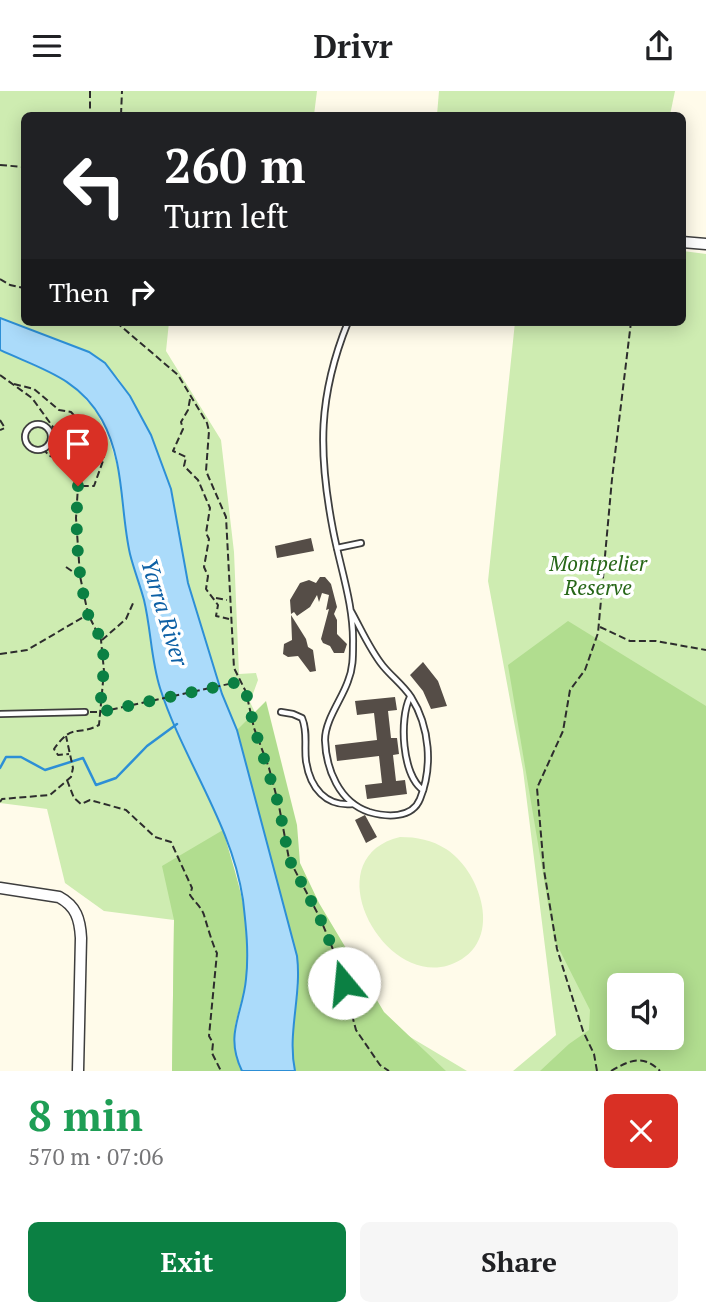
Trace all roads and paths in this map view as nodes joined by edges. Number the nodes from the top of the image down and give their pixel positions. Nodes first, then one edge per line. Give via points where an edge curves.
1 (90, 91) edge
2 (122, 91) edge
3 (90, 112) edge
4 (121, 112) edge
5 (0, 165) edge
6 (21, 167) edge
7 (686, 242) edge
8 (706, 244) edge
9 (0, 279) edge
10 (21, 287) edge
11 (121, 326) edge
12 (347, 326) edge
13 (631, 326) edge
14 (1, 376) edge
15 (11, 383) junction
16 (190, 398) junction
17 (0, 419) edge
18 (0, 430) edge
19 (43, 448) junction
20 (67, 459) junction
21 (78, 486) junction
22 (361, 543) dead end
23 (337, 548) junction
24 (65, 567) dead end
25 (80, 576) junction
26 (215, 598) junction
27 (229, 600) junction
28 (134, 601) dead end
29 (351, 611) junction
30 (88, 614) junction
31 (230, 620) junction
32 (599, 627) junction
33 (101, 640) junction
34 (706, 650) edge
35 (0, 654) edge
36 (239, 682) junction
37 (410, 697) junction
38 (85, 712) joint
39 (100, 712) junction
40 (281, 712) dead end
41 (0, 714) edge
42 (66, 735) junction
43 (69, 754) junction
44 (67, 780) junction
45 (424, 790) junction
46 (0, 801) edge
47 (354, 804) junction
48 (0, 888) edge
49 (78, 1071) edge
50 (220, 1071) edge
51 (389, 1071) edge
52 (597, 1071) edge
53 (611, 1071) edge
54 (660, 1071) edge

1 - 3 path
2 - 4 path
5 - 6 path
7 - 8 street
9 - 10 path
11 - 16 path via 178,375
12 - 23 lane via 328,378 323,415 322,454
13 - 32 path
14 - 15 path
15 - 20 path via 32,398 53,427
15 - 21 path via 34,389 59,410 71,412 94,438 104,458 94,486
16 - 26 path via 173,451 186,457 184,466 198,480 210,508 204,568 206,589
16 - 27 path via 209,431 206,471 226,517
17 - 18 path via 5,428
19 - 19 lane via 33,449 26,442 32,426 42,425 49,432 50,441
19 - 20 path via 49,456
20 - 21 path
21 - 25 path
22 - 23 lane
23 - 29 lane
24 - 25 path
25 - 30 path
26 - 27 path
26 - 31 path via 216,616
27 - 31 path
28 - 33 path via 126,619
29 - 37 lane via 381,664
29 - 47 lane via 352,667 325,739 332,779
30 - 33 path
30 - 35 path via 27,650
31 - 36 path
32 - 34 path via 630,641
32 - 52 path via 585,670 570,690 563,731 537,787 557,949
33 - 39 path
36 - 39 path
36 - 51 path via 246,692 279,806 289,859 337,959 356,1030
37 - 45 lane via 427,742
37 - 45 lane via 404,709 407,753 411,776
38 - 39 path
38 - 41 lane
39 - 42 path via 99,725
40 - 47 lane via 302,718 306,764 323,797 338,806
42 - 43 path
42 - 43 path via 54,749 58,755
43 - 44 path via 73,768
44 - 46 path via 50,795
44 - 50 path via 81,804 90,800 126,810 155,837 171,842 217,953 209,1036
45 - 47 lane via 407,814 375,813
48 - 49 street via 59,897 78,916
53 - 54 path via 631,1060 652,1063

